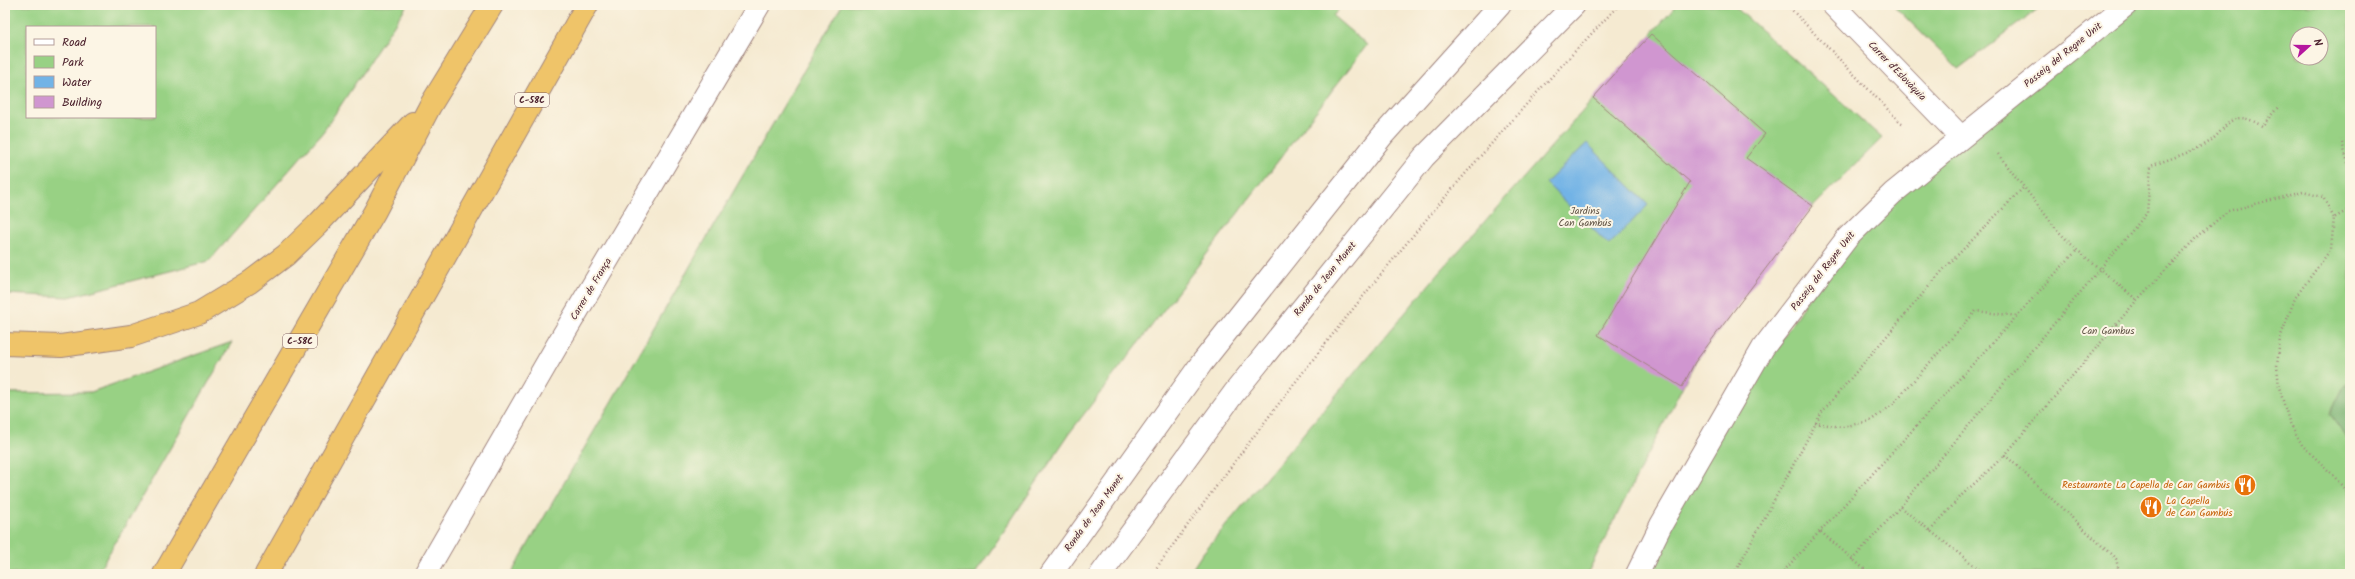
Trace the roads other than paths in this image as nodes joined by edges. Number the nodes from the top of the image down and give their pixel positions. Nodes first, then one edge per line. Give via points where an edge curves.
1 (492, 5) edge
2 (587, 5) edge
3 (760, 5) edge
4 (1500, 5) edge
5 (1574, 5) edge
6 (1833, 5) edge
7 (2126, 5) edge
8 (430, 106) junction
9 (1961, 137) junction
10 (5, 344) edge
11 (164, 574) edge
12 (266, 574) edge
13 (425, 574) edge
14 (1051, 574) edge
15 (1101, 574) edge
16 (1638, 574) edge

1 - 8 highway, C-58C
2 - 12 highway, C-58C
3 - 13 street, Carrer de França via 559,342
4 - 14 street, Ronda de Jean Monet via 1383,135 1201,364
5 - 15 street, Ronda de Jean Monet via 1424,157 1234,393
6 - 9 street, Carrer d'Eslovàquia
7 - 9 street, Passeig del Regne Unit
8 - 10 highway via 286,255 250,282 199,313 131,336 60,346
8 - 11 highway, C-58C via 371,218
9 - 16 street, Passeig del Regne Unit via 1893,193 1848,237 1763,348 1661,525

